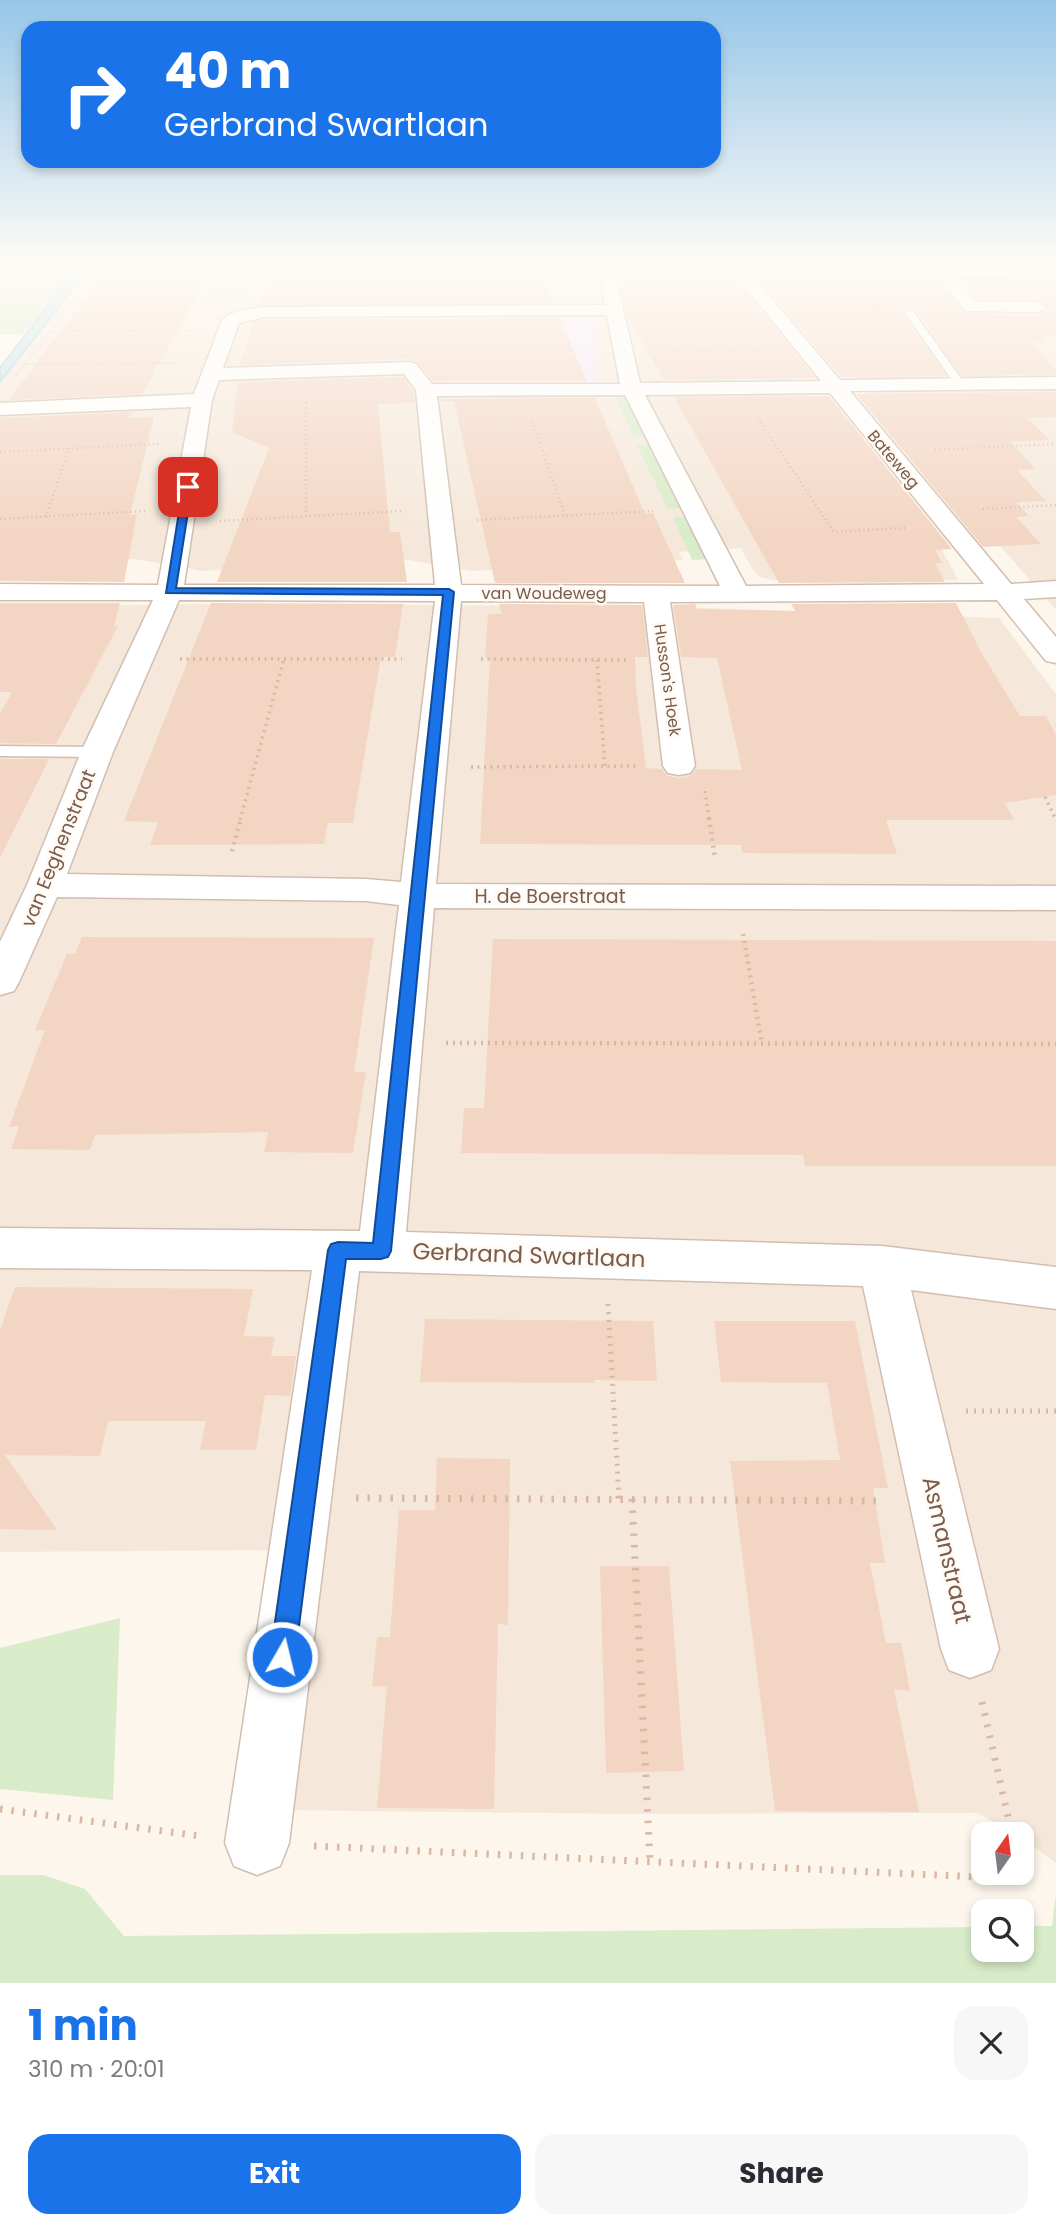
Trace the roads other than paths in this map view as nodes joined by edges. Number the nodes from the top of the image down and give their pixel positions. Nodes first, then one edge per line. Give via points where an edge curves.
1 (218, 355) edge
2 (624, 355) edge
3 (809, 355) edge
4 (939, 355) edge
5 (210, 374) junction
6 (1056, 383) edge
7 (960, 384) junction
8 (834, 386) junction
9 (631, 388) junction
10 (426, 390) junction
11 (202, 400) junction
12 (0, 409) edge
13 (1056, 589) edge
14 (170, 591) junction
15 (0, 592) edge
16 (449, 592) junction
17 (1004, 592) junction
18 (656, 593) junction
19 (737, 594) junction
20 (1056, 656) edge
21 (0, 751) edge
22 (97, 752) junction
23 (679, 766) road end
24 (45, 885) junction
25 (419, 896) junction
26 (1056, 898) edge
27 (0, 982) edge
28 (0, 1248) edge
29 (360, 1251) junction
30 (882, 1266) junction
31 (1056, 1288) edge
32 (970, 1649) road end
33 (257, 1843) road end

1 - 5 street, van Eeghenstraat
2 - 9 street
3 - 8 street, Bateweg
4 - 7 lane
5 - 10 street via 408,368
5 - 11 street, van Eeghenstraat
6 - 7 street
7 - 8 street
8 - 9 street
8 - 17 street, Bateweg
9 - 10 street
9 - 19 street
10 - 16 street
11 - 12 street
11 - 14 street, van Eeghenstraat
13 - 17 street, van Woudeweg
14 - 15 street, van Woudeweg
14 - 16 street, van Woudeweg
14 - 22 street, van Eeghenstraat
16 - 18 street, van Woudeweg
16 - 25 street
17 - 19 street, van Woudeweg
17 - 20 street, Bateweg
18 - 19 street, van Woudeweg
18 - 23 street, Husson's Hoek
21 - 22 lane, van Eeghenstraat
22 - 24 street, van Eeghenstraat
24 - 25 street, H. de Boerstraat via 366,890
24 - 27 street, van Eeghenstraat
25 - 26 street, H. de Boerstraat
25 - 29 street via 403,1043
28 - 29 street, Gerbrand Swartlaan
29 - 30 street, Gerbrand Swartlaan
29 - 33 street via 304,1498
30 - 31 street, Gerbrand Swartlaan
30 - 32 street, Asmanstraat

